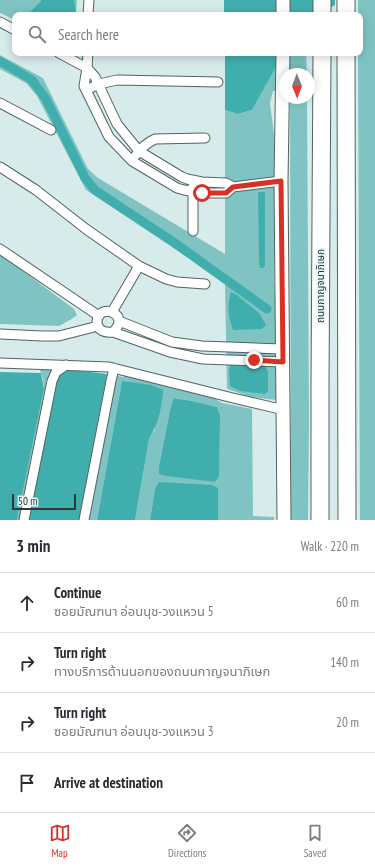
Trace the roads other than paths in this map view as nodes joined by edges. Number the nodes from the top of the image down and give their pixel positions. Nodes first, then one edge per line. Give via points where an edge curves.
1 (89, 0) edge
2 (283, 0) edge
3 (322, 0) edge
4 (346, 0) edge
5 (88, 12) edge
6 (283, 12) edge
7 (322, 12) edge
8 (346, 12) edge
9 (0, 22) edge
10 (12, 28) edge
11 (65, 56) edge
12 (88, 56) edge
13 (283, 56) edge
14 (322, 56) edge
15 (346, 56) edge
16 (87, 68) junction
17 (218, 82) dead end
18 (99, 84) junction
19 (86, 90) junction
20 (0, 103) edge
21 (51, 130) dead end
22 (205, 138) dead end
23 (139, 151) junction
24 (132, 161) junction
25 (0, 167) edge
26 (194, 181) junction
27 (281, 181) junction
28 (233, 187) junction
29 (193, 192) junction
30 (193, 231) dead end
31 (0, 249) edge
32 (139, 266) junction
33 (205, 284) dead end
34 (112, 312) junction
35 (98, 321) junction
36 (119, 322) junction
37 (113, 332) junction
38 (0, 334) edge
39 (283, 355) junction
40 (0, 363) edge
41 (66, 365) junction
42 (114, 368) junction
43 (284, 410) junction
44 (24, 520) edge
45 (84, 520) edge
46 (284, 520) edge
47 (320, 520) edge
48 (347, 520) edge

1 - 5 street
2 - 6 main road
3 - 7 highway
4 - 8 highway
9 - 10 street
11 - 16 street
12 - 16 street
13 - 27 main road
14 - 47 highway, ถนนกาญจนาภิเษก
15 - 48 highway
16 - 18 street
16 - 19 street via 84,83
17 - 18 street via 117,80
18 - 19 street
18 - 23 street via 117,124
19 - 24 street via 109,137
20 - 21 street
22 - 23 street via 155,139
23 - 24 street
23 - 26 street via 182,177
24 - 29 street via 177,188
25 - 32 street via 36,190
26 - 28 street via 226,183
26 - 29 street
27 - 28 street
27 - 39 main road
28 - 29 street via 226,193
29 - 30 street
31 - 35 street
32 - 33 street via 177,282
32 - 34 street
34 - 35 street via 100,314
34 - 36 street
35 - 37 street via 101,331
35 - 38 street via 59,336
36 - 37 street
36 - 39 street via 172,342
37 - 39 street via 170,352 203,359
39 - 43 main road
40 - 41 street
41 - 42 street
41 - 44 street via 56,372 52,381
42 - 43 street
42 - 45 street
43 - 46 main road

